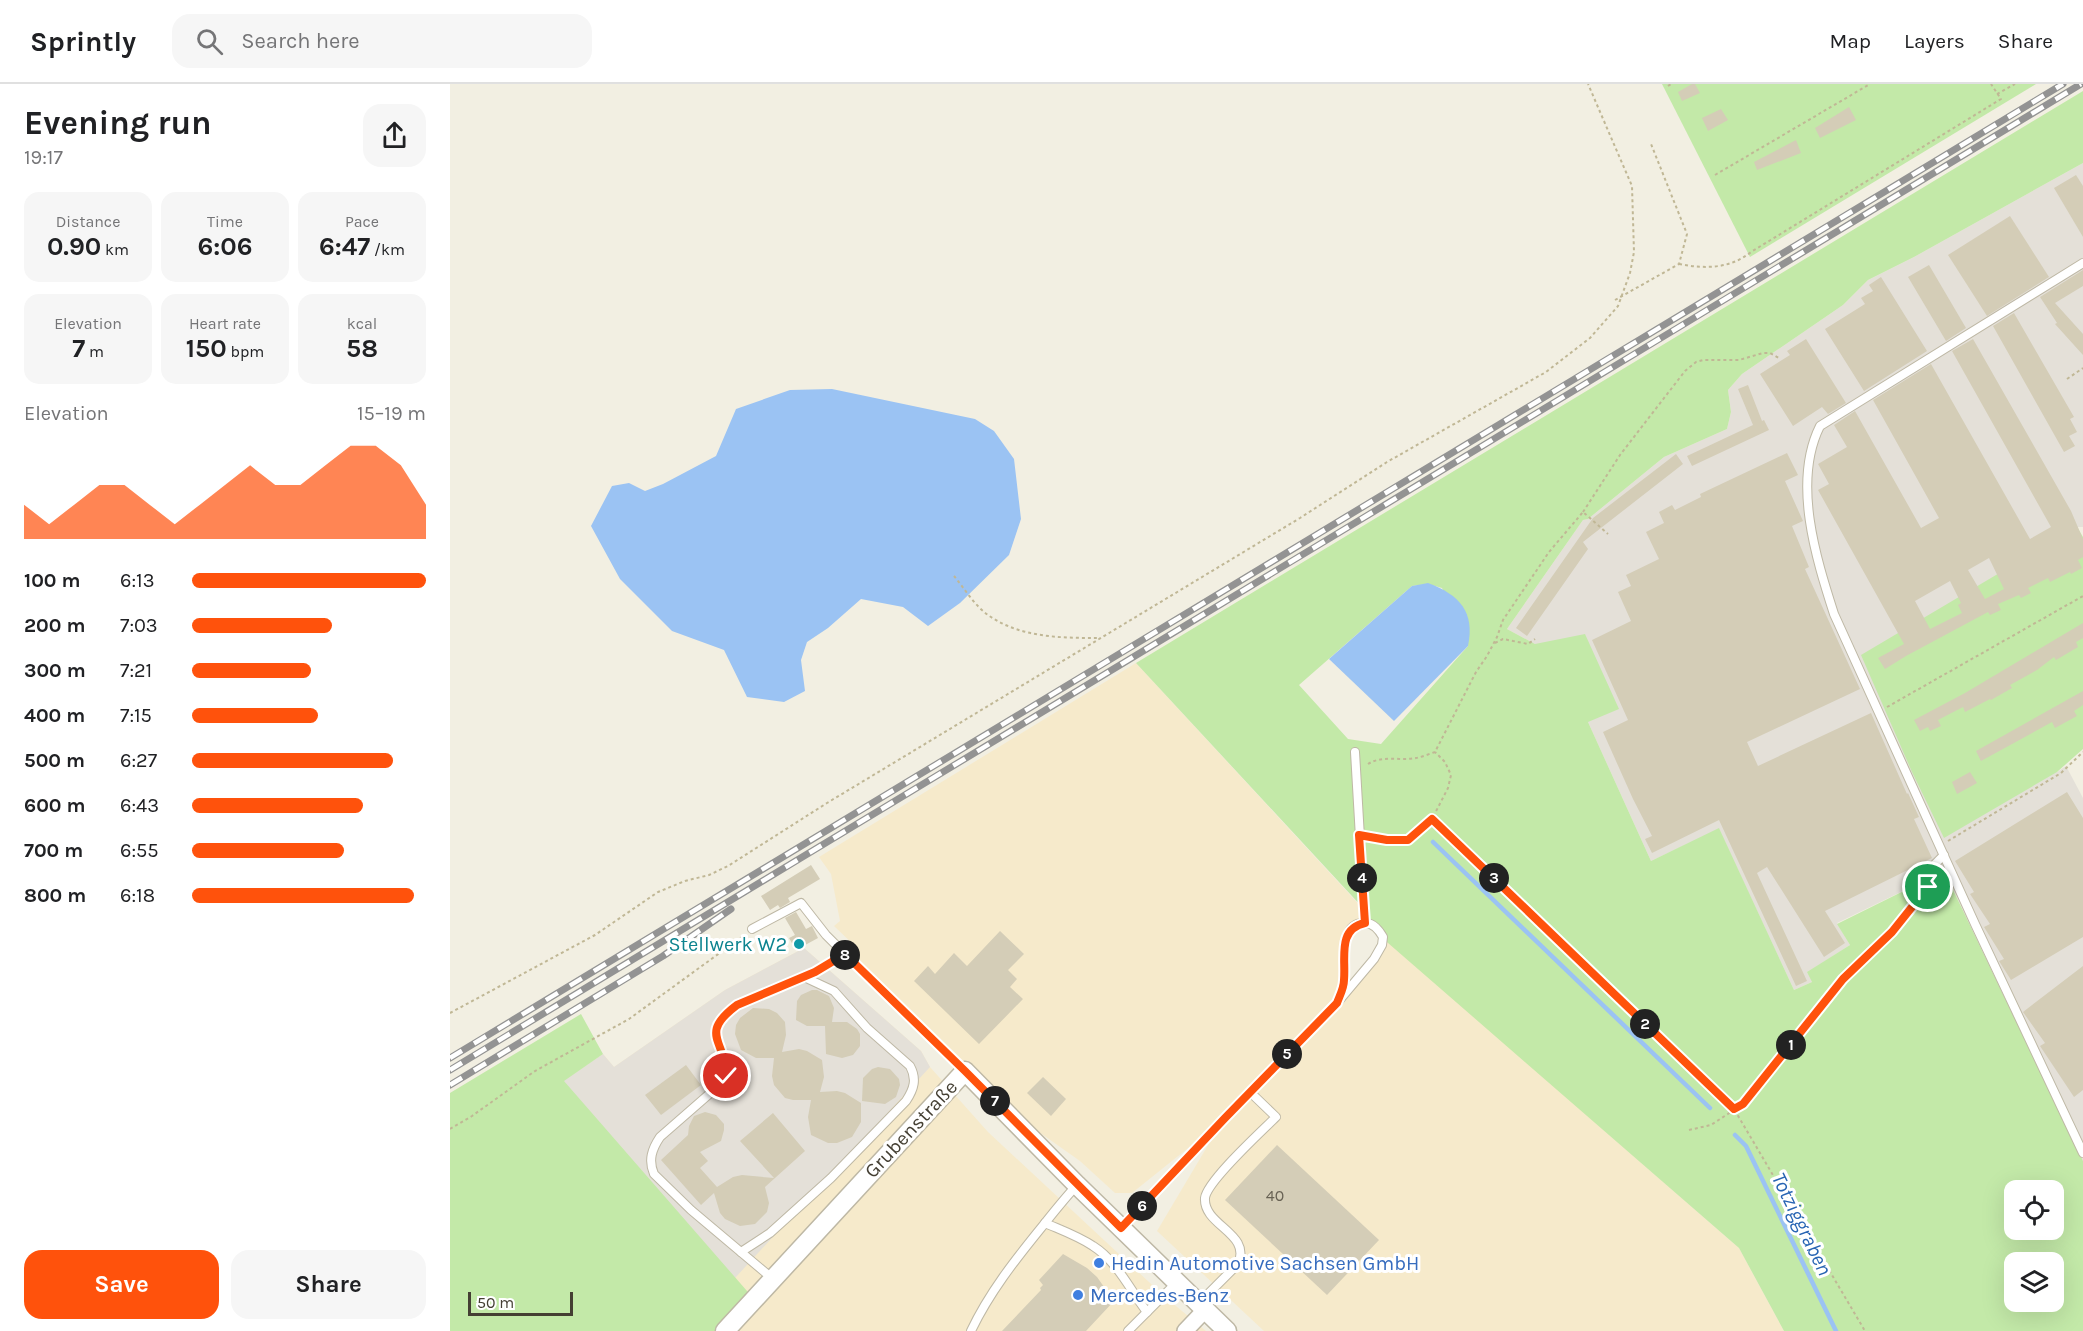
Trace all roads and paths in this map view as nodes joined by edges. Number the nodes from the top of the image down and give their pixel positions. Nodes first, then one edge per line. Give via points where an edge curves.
1 (1588, 84) edge
2 (1870, 84) edge
3 (1991, 84) edge
4 (2015, 84) edge
5 (1997, 94) junction
6 (1651, 144) dead end
7 (1715, 175) dead end
8 (2083, 263) edge
9 (1679, 264) junction
10 (1614, 300) dead end
11 (1779, 358) dead end
12 (2083, 368) edge
13 (2067, 379) dead end
14 (1583, 512) junction
15 (1608, 534) dead end
16 (954, 576) dead end
17 (2083, 596) edge
18 (1100, 638) junction
19 (1535, 639) dead end
20 (1494, 643) junction
21 (1879, 711) junction
22 (1355, 752) dead end
23 (1435, 752) junction
24 (2083, 752) edge
25 (1356, 774) junction
26 (1432, 819) junction
27 (1359, 835) junction
28 (1940, 846) junction
29 (1944, 855) junction
30 (1365, 923) junction
31 (752, 929) joint
32 (845, 954) junction
33 (804, 976) junction
34 (1843, 979) joint
35 (1337, 1003) junction
36 (450, 1012) edge
37 (965, 1071) junction
38 (1250, 1092) junction
39 (1734, 1109) junction
40 (450, 1129) edge
41 (1689, 1131) dead end
42 (2083, 1153) edge
43 (1077, 1185) junction
44 (1045, 1223) junction
45 (1121, 1228) junction
46 (741, 1252) junction
47 (773, 1279) junction
48 (1177, 1282) junction
49 (1201, 1307) junction
50 (1147, 1312) junction
51 (724, 1331) edge
52 (971, 1331) edge
53 (1128, 1331) edge
54 (1185, 1331) edge
55 (1227, 1331) edge
56 (1865, 1331) edge

1 - 18 path via 1632,186 1634,252 1618,306 1590,338 1546,372 1387,462
2 - 7 path
3 - 5 path
4 - 5 path
5 - 9 path via 2001,99 1740,260 1713,267
6 - 9 path via 1687,234
8 - 21 lane via 1859,400 1820,426 1814,438 1808,458 1808,494 1821,572 1834,614
9 - 10 path
11 - 14 path via 1763,352 1739,360 1696,362 1620,455
12 - 13 path
14 - 15 path
14 - 20 path via 1518,595
16 - 18 path via 986,614 1000,622 1030,634
17 - 21 path
18 - 36 path via 728,866 658,892 595,935
19 - 20 path via 1528,644 1503,639
20 - 23 path
21 - 28 lane
22 - 25 lane
23 - 25 path via 1415,759 1370,762
23 - 26 path via 1451,774
24 - 28 path via 2061,773
25 - 27 lane
26 - 27 path via 1408,840
26 - 39 path
27 - 30 lane
28 - 29 lane
29 - 34 lane via 1933,866 1928,887 1892,932
29 - 42 lane
30 - 35 lane via 1349,931 1344,984
30 - 35 lane via 1379,930 1382,945
31 - 32 lane via 801,903
31 - 40 path via 629,1019 535,1071
32 - 33 lane
32 - 37 lane
33 - 46 lane via 737,1005 719,1021 716,1036 726,1071 723,1082 653,1148 654,1174
33 - 46 lane via 834,991 867,1028 910,1066 914,1086 906,1101 831,1178 770,1233
34 - 39 path via 1743,1104
35 - 38 lane
37 - 43 street, Grubenstraße
37 - 47 street, Grubenstraße
38 - 45 lane
38 - 49 lane via 1276,1117 1216,1178 1205,1197 1212,1216 1236,1240 1241,1257
39 - 41 path via 1711,1125
39 - 56 path
43 - 44 lane
43 - 45 street, Grubenstraße
44 - 50 lane via 1094,1246
44 - 52 lane via 1016,1258
45 - 48 street, Grubenstraße
46 - 47 lane
47 - 51 street, Grubenstraße
48 - 49 street, Grubenstraße
48 - 50 lane
49 - 54 street
49 - 55 street, Grubenstraße
50 - 53 lane

